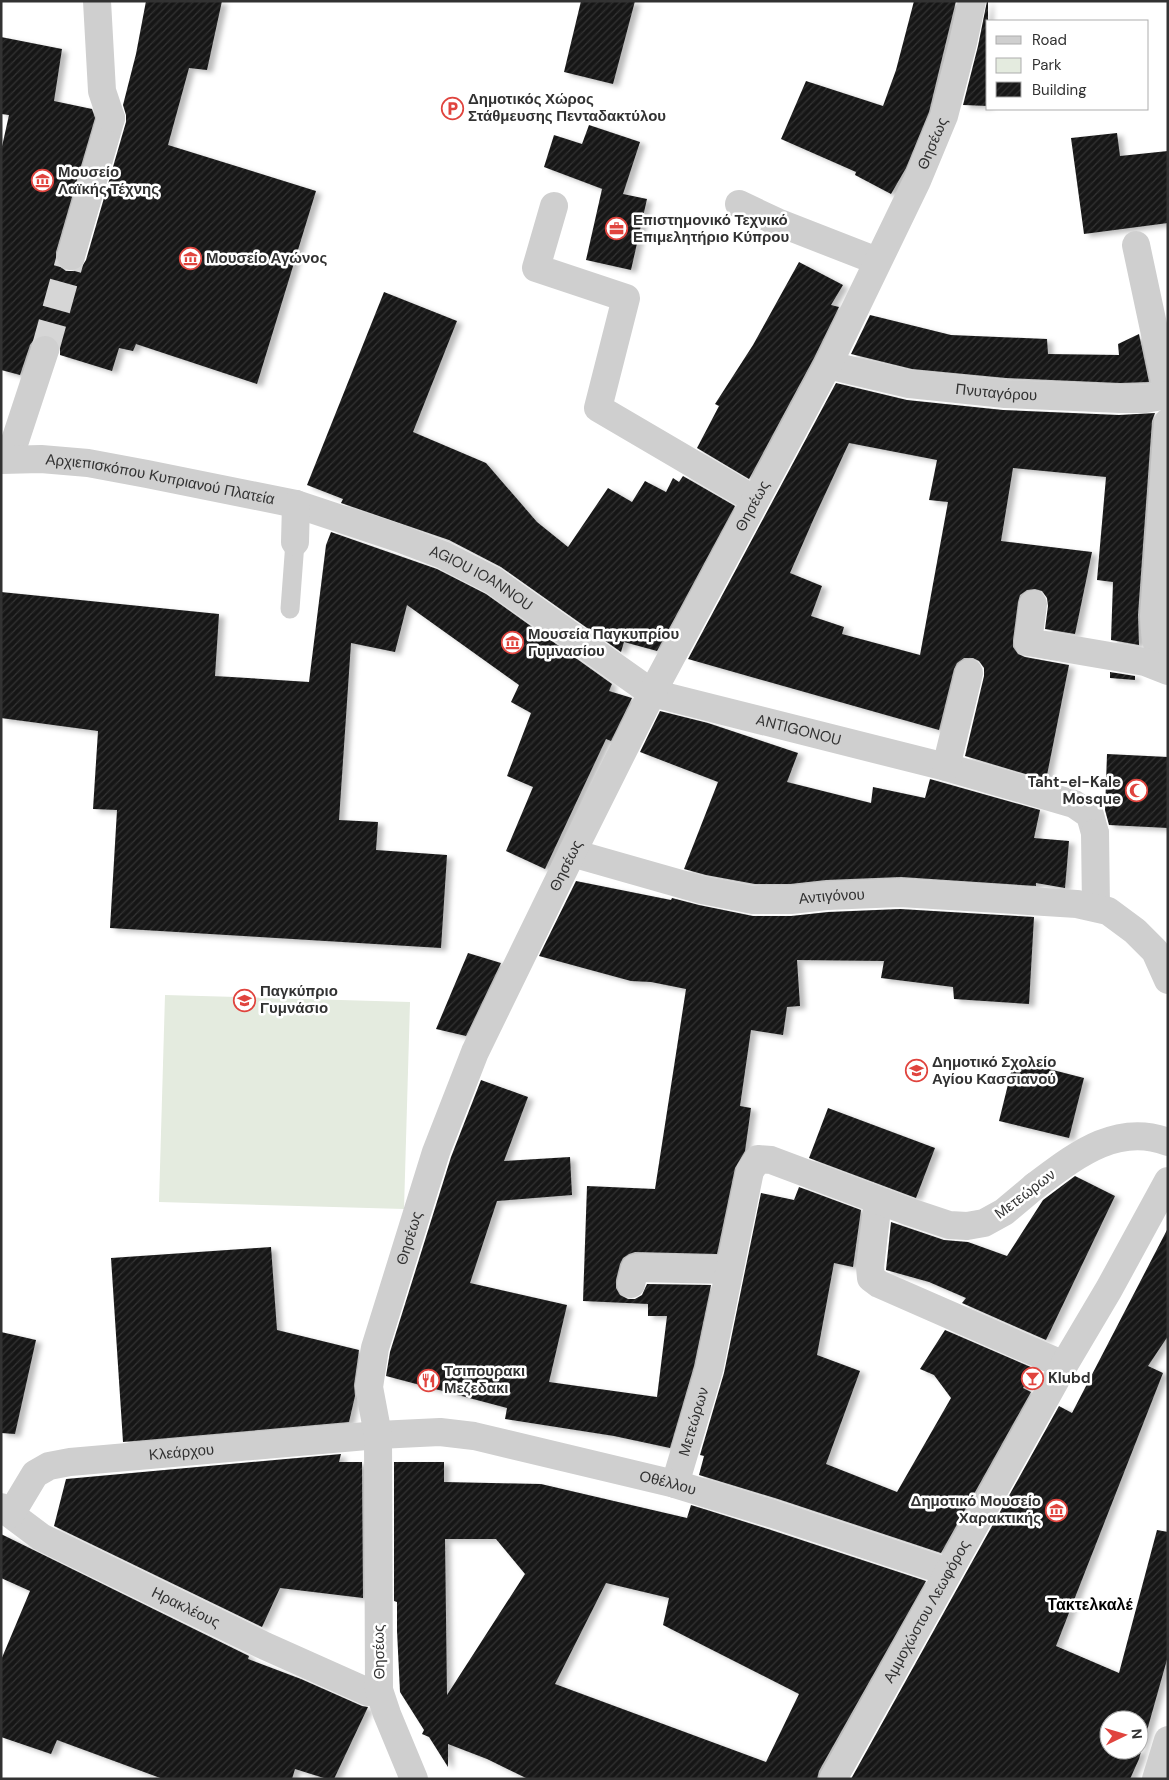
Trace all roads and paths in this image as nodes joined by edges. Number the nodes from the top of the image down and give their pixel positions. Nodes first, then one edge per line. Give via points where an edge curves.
1 (97, 1) edge
2 (972, 1) edge
3 (739, 204) dead end
4 (554, 206) dead end
5 (1136, 245) dead end
6 (71, 256) tunnel mouth
7 (877, 261) junction
8 (45, 350) tunnel mouth
9 (828, 365) junction
10 (1168, 395) edge
11 (1168, 422) edge
12 (5, 459) edge
13 (755, 500) junction
14 (307, 508) junction
15 (295, 542) joint
16 (1033, 604) dead end
17 (290, 609) dead end
18 (1161, 616) edge
19 (1168, 670) edge
20 (969, 673) dead end
21 (652, 693) junction
22 (946, 767) junction
23 (572, 853) junction
24 (1096, 907) junction
25 (1161, 947) edge
26 (1168, 980) edge
27 (1168, 1142) edge
28 (1168, 1181) edge
29 (878, 1201) junction
30 (730, 1270) junction
31 (631, 1284) dead end
32 (1064, 1365) junction
33 (378, 1435) junction
34 (675, 1484) junction
35 (6, 1511) edge
36 (948, 1572) junction
37 (379, 1690) junction
38 (1168, 1740) edge
39 (414, 1779) edge
40 (833, 1779) edge
41 (1156, 1779) edge

1 - 6 street via 102,91 111,118
2 - 7 street, Θησέως via 944,116 917,181
3 - 7 street
4 - 13 street via 536,268 626,298 598,408
5 - 10 street
7 - 9 street, Θησέως
8 - 12 street
9 - 10 street, Πνυταγόρου via 909,384 1005,394 1120,399
9 - 13 street, Θησέως
11 - 18 street
12 - 14 street, Αρχιεπισκόπου Κυπριανού Πλατεία via 88,463
13 - 21 street, Θησέως
14 - 15 street
14 - 21 street, AGIOU IOANNOU via 443,555 494,581
15 - 17 lane
16 - 19 street via 1028,642 1145,662
18 - 19 street via 1155,635 1159,655
20 - 22 street
21 - 22 street, ANTIGONOU
21 - 23 street, Θησέως
22 - 24 street, ANTIGONOU via 1074,804 1090,815 1094,833
23 - 24 street, Αντιγόνου via 707,891 753,900 900,893
23 - 33 street, Θησέως via 475,1052 436,1152 375,1348 368,1387
24 - 25 street, Αντιγόνου via 1108,911
25 - 26 street, Αντιγόνου
27 - 29 street, Μετεώρων via 1133,1135 1105,1142 1078,1155 1004,1212 984,1223 967,1226 949,1224
28 - 32 street, Αμμοχώστου Λεωφόρος
29 - 30 street, Μετεώρων via 771,1160 758,1159 750,1171
29 - 32 street via 870,1278
30 - 31 street via 635,1268
30 - 34 street, Μετεώρων via 709,1370
32 - 36 street, Αμμοχώστου Λεωφόρος
33 - 34 street, Οθέλλου via 440,1432 474,1436
33 - 35 street, Κλεάρχου via 49,1466 35,1474
33 - 37 street, Θησέως
34 - 36 street, Οθέλλου
35 - 37 street, Ηρακλέους via 41,1537 265,1646 368,1692
36 - 40 street, Αμμοχώστου Λεωφόρος
37 - 39 street, Θησέως
38 - 41 street

